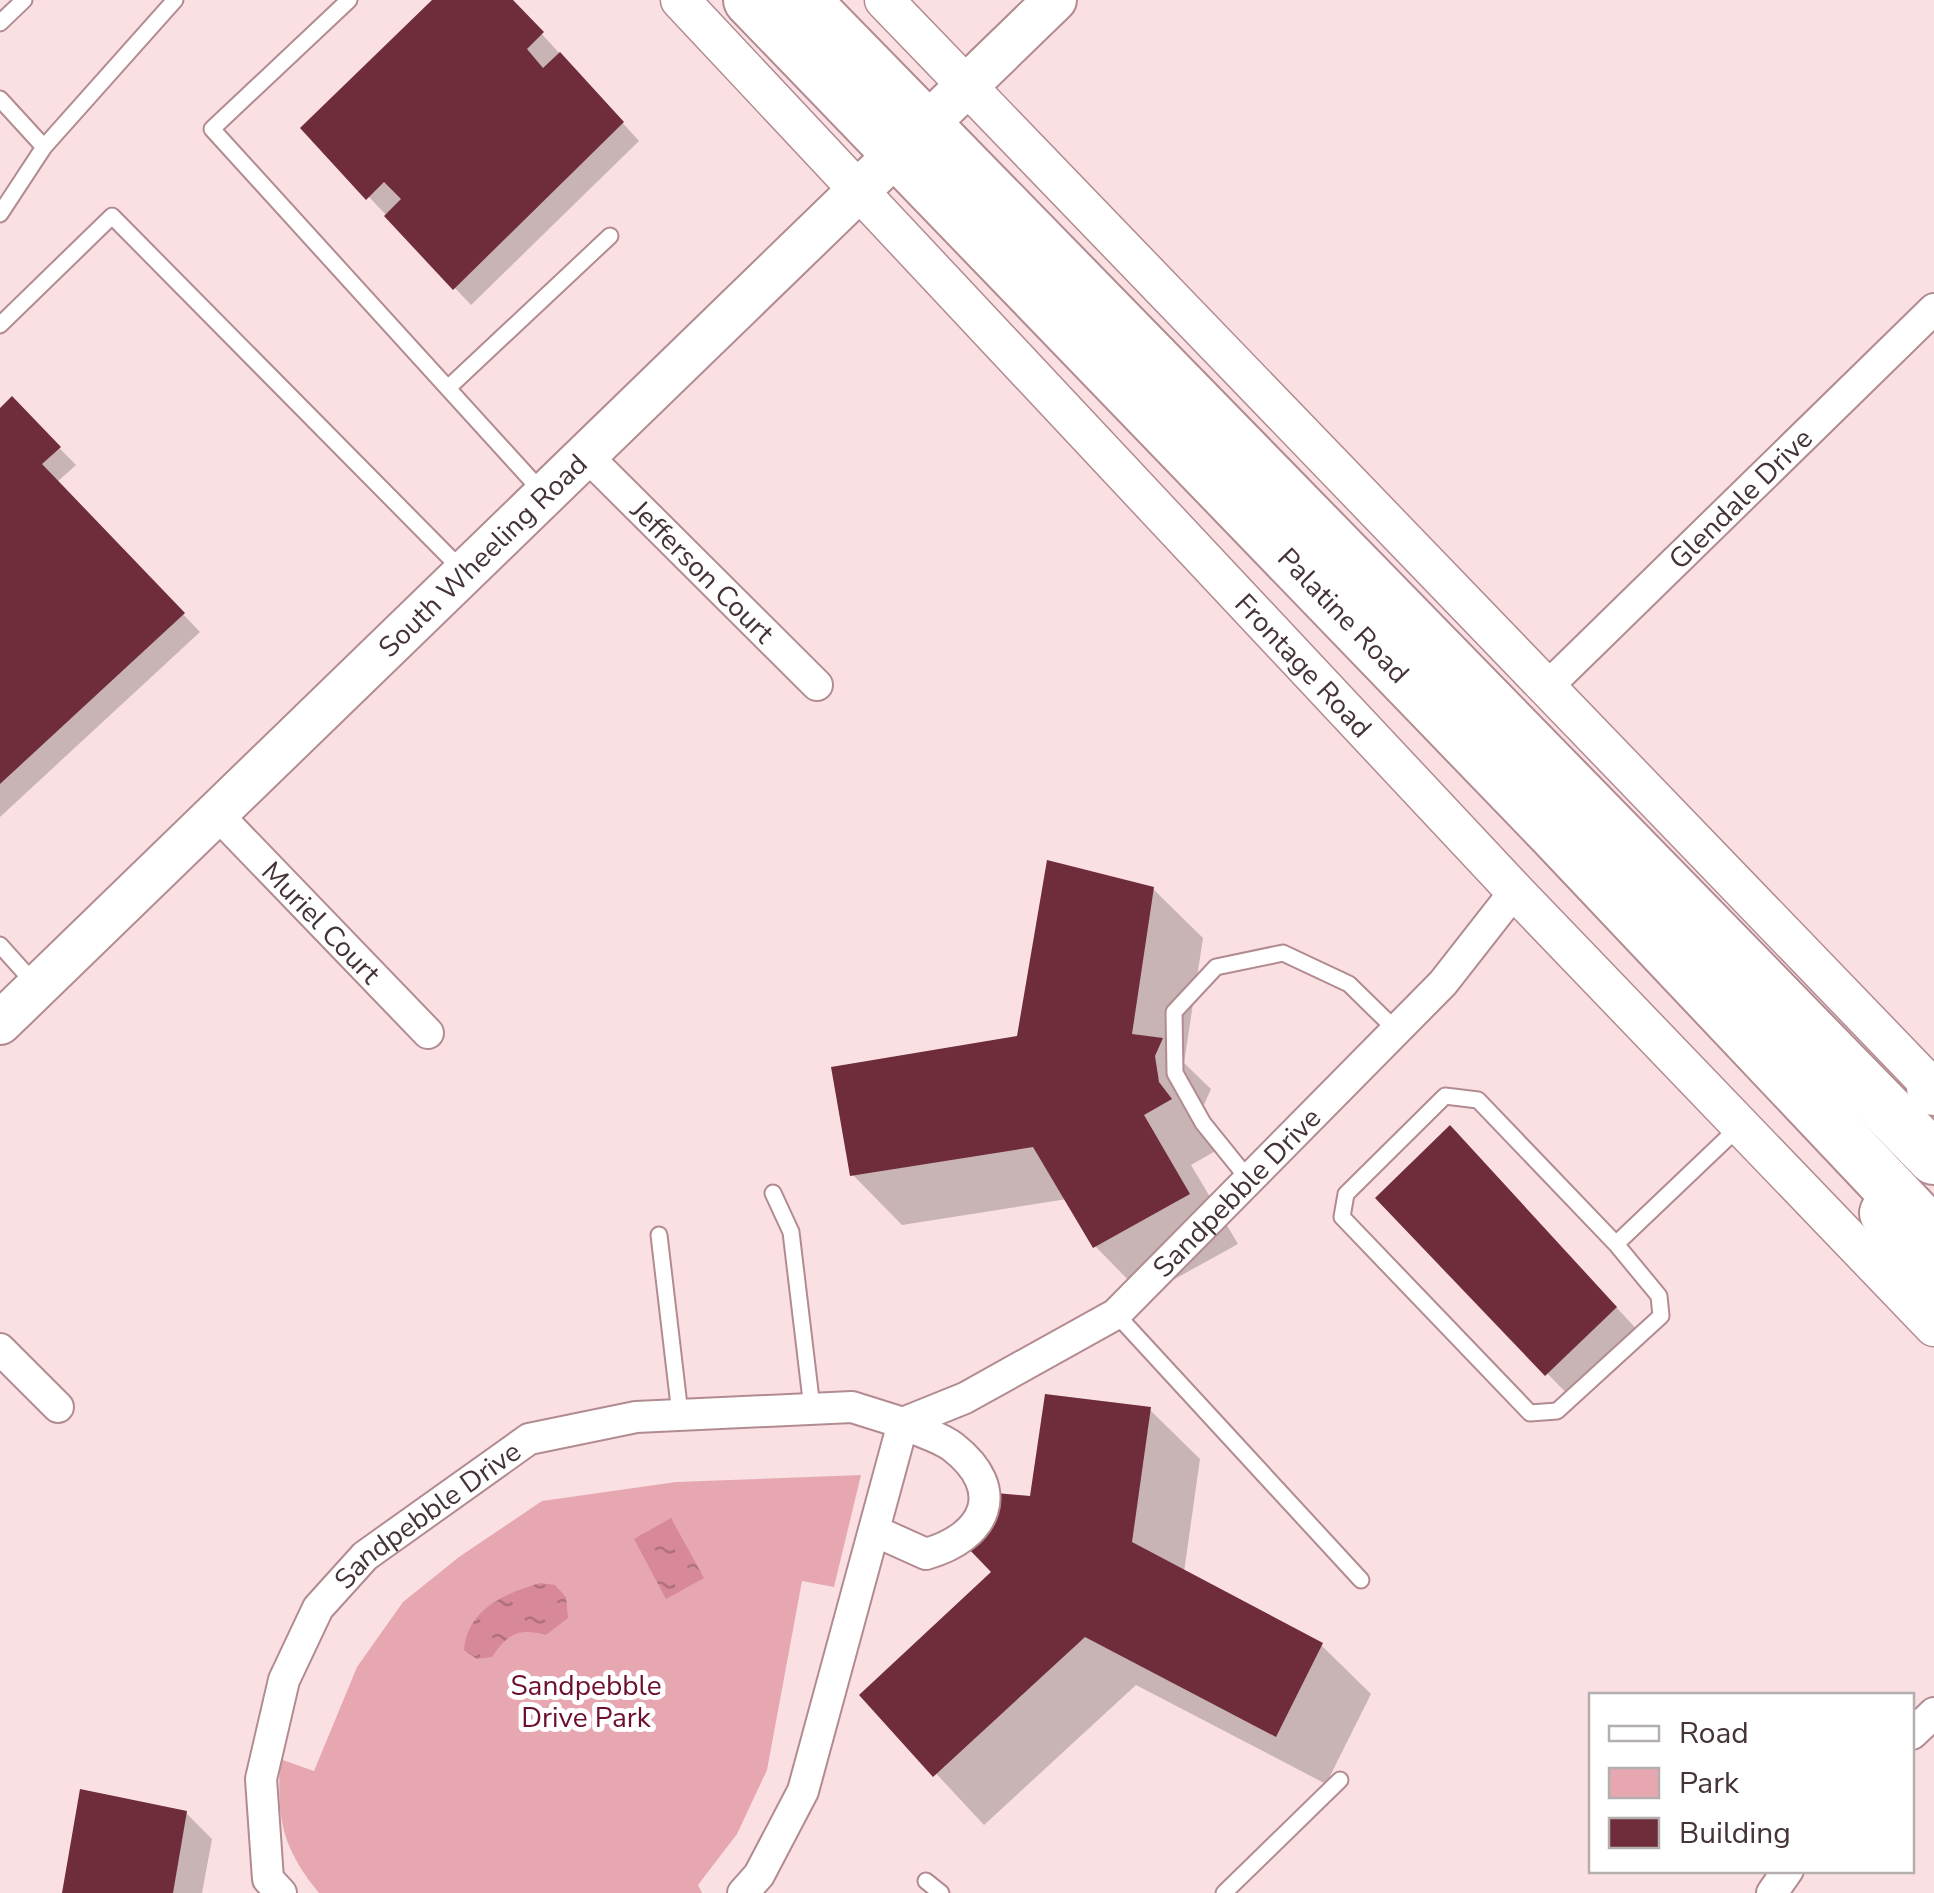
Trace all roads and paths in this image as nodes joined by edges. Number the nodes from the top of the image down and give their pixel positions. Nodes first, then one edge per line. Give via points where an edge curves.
1 (24, 0) edge
2 (175, 0) edge
3 (349, 0) edge
4 (680, 0) edge
5 (750, 0) edge
6 (803, 0) edge
7 (884, 0) edge
8 (1055, 0) edge
9 (0, 23) edge
10 (965, 84) junction
11 (0, 99) edge
12 (910, 141) junction
13 (44, 148) junction
14 (860, 193) junction
15 (0, 214) edge
16 (610, 236) dead end
17 (1934, 309) edge
18 (0, 326) edge
19 (448, 388) junction
20 (588, 457) junction
21 (547, 497) junction
22 (466, 574) junction
23 (817, 685) dead end
24 (1546, 688) junction
25 (216, 813) junction
26 (1515, 891) junction
27 (0, 945) edge
28 (38, 987) junction
29 (0, 1024) edge
30 (1397, 1031) junction
31 (428, 1033) dead end
32 (1934, 1088) edge
33 (1797, 1091) junction
34 (1740, 1126) junction
35 (1934, 1158) edge
36 (1249, 1180) junction
37 (773, 1193) dead end
38 (659, 1235) dead end
39 (1934, 1236) edge
40 (1616, 1244) junction
41 (1934, 1278) edge
42 (1116, 1314) junction
43 (1934, 1327) edge
44 (0, 1349) edge
45 (58, 1407) dead end
46 (812, 1408) junction
47 (680, 1414) junction
48 (903, 1424) junction
49 (875, 1531) junction
50 (1360, 1580) dead end
51 (1934, 1712) edge
52 (1914, 1732) edge
53 (1340, 1780) dead end
54 (926, 1881) dead end
55 (759, 1887) edge
56 (281, 1893) edge
57 (941, 1893) edge
58 (1224, 1893) edge

1 - 9 lane
2 - 13 lane
3 - 19 lane via 212,128
4 - 14 street, Frontage Road
5 - 12 highway, Palatine Road
6 - 12 highway, Palatine Road
7 - 10 street
8 - 10 main road, South Wheeling Road
10 - 12 main road, South Wheeling Road
10 - 24 street
11 - 13 lane
12 - 14 main road, South Wheeling Road
12 - 33 highway, Palatine Road
12 - 35 highway, Palatine Road via 1587,799
13 - 15 lane
14 - 20 main road, South Wheeling Road
14 - 26 street, Frontage Road
16 - 19 lane
17 - 24 street, Glendale Drive
18 - 22 lane via 112,216
19 - 21 lane
20 - 21 main road, South Wheeling Road
20 - 23 street, Jefferson Court
21 - 22 main road, South Wheeling Road
22 - 25 main road, South Wheeling Road
24 - 32 street
25 - 28 main road, South Wheeling Road
25 - 31 street, Muriel Court
26 - 30 street, Sandpebble Drive
26 - 34 street, Frontage Road
27 - 28 lane
28 - 29 main road, South Wheeling Road
30 - 36 street, Sandpebble Drive
30 - 36 lane via 1349,984 1283,953 1216,966 1174,1012 1175,1073 1203,1123
33 - 39 highway, Palatine Road
33 - 41 highway
34 - 40 lane
34 - 43 street, Frontage Road
36 - 42 street, Sandpebble Drive
37 - 46 lane via 791,1232
38 - 47 lane
40 - 40 lane via 1478,1100 1445,1096 1346,1194 1342,1217 1530,1413 1557,1410 1661,1316 1659,1296
42 - 48 street, Sandpebble Drive via 965,1398
42 - 50 lane
44 - 45 street
46 - 47 street, Sandpebble Drive
46 - 48 street, Sandpebble Drive via 852,1406
47 - 56 street, Sandpebble Drive via 529,1439 365,1556 318,1608 284,1680 261,1779 268,1879
48 - 49 street
48 - 49 street via 954,1448 980,1479 982,1518 952,1547 926,1554
49 - 55 street via 803,1791
51 - 52 street
53 - 58 lane
54 - 57 lane

